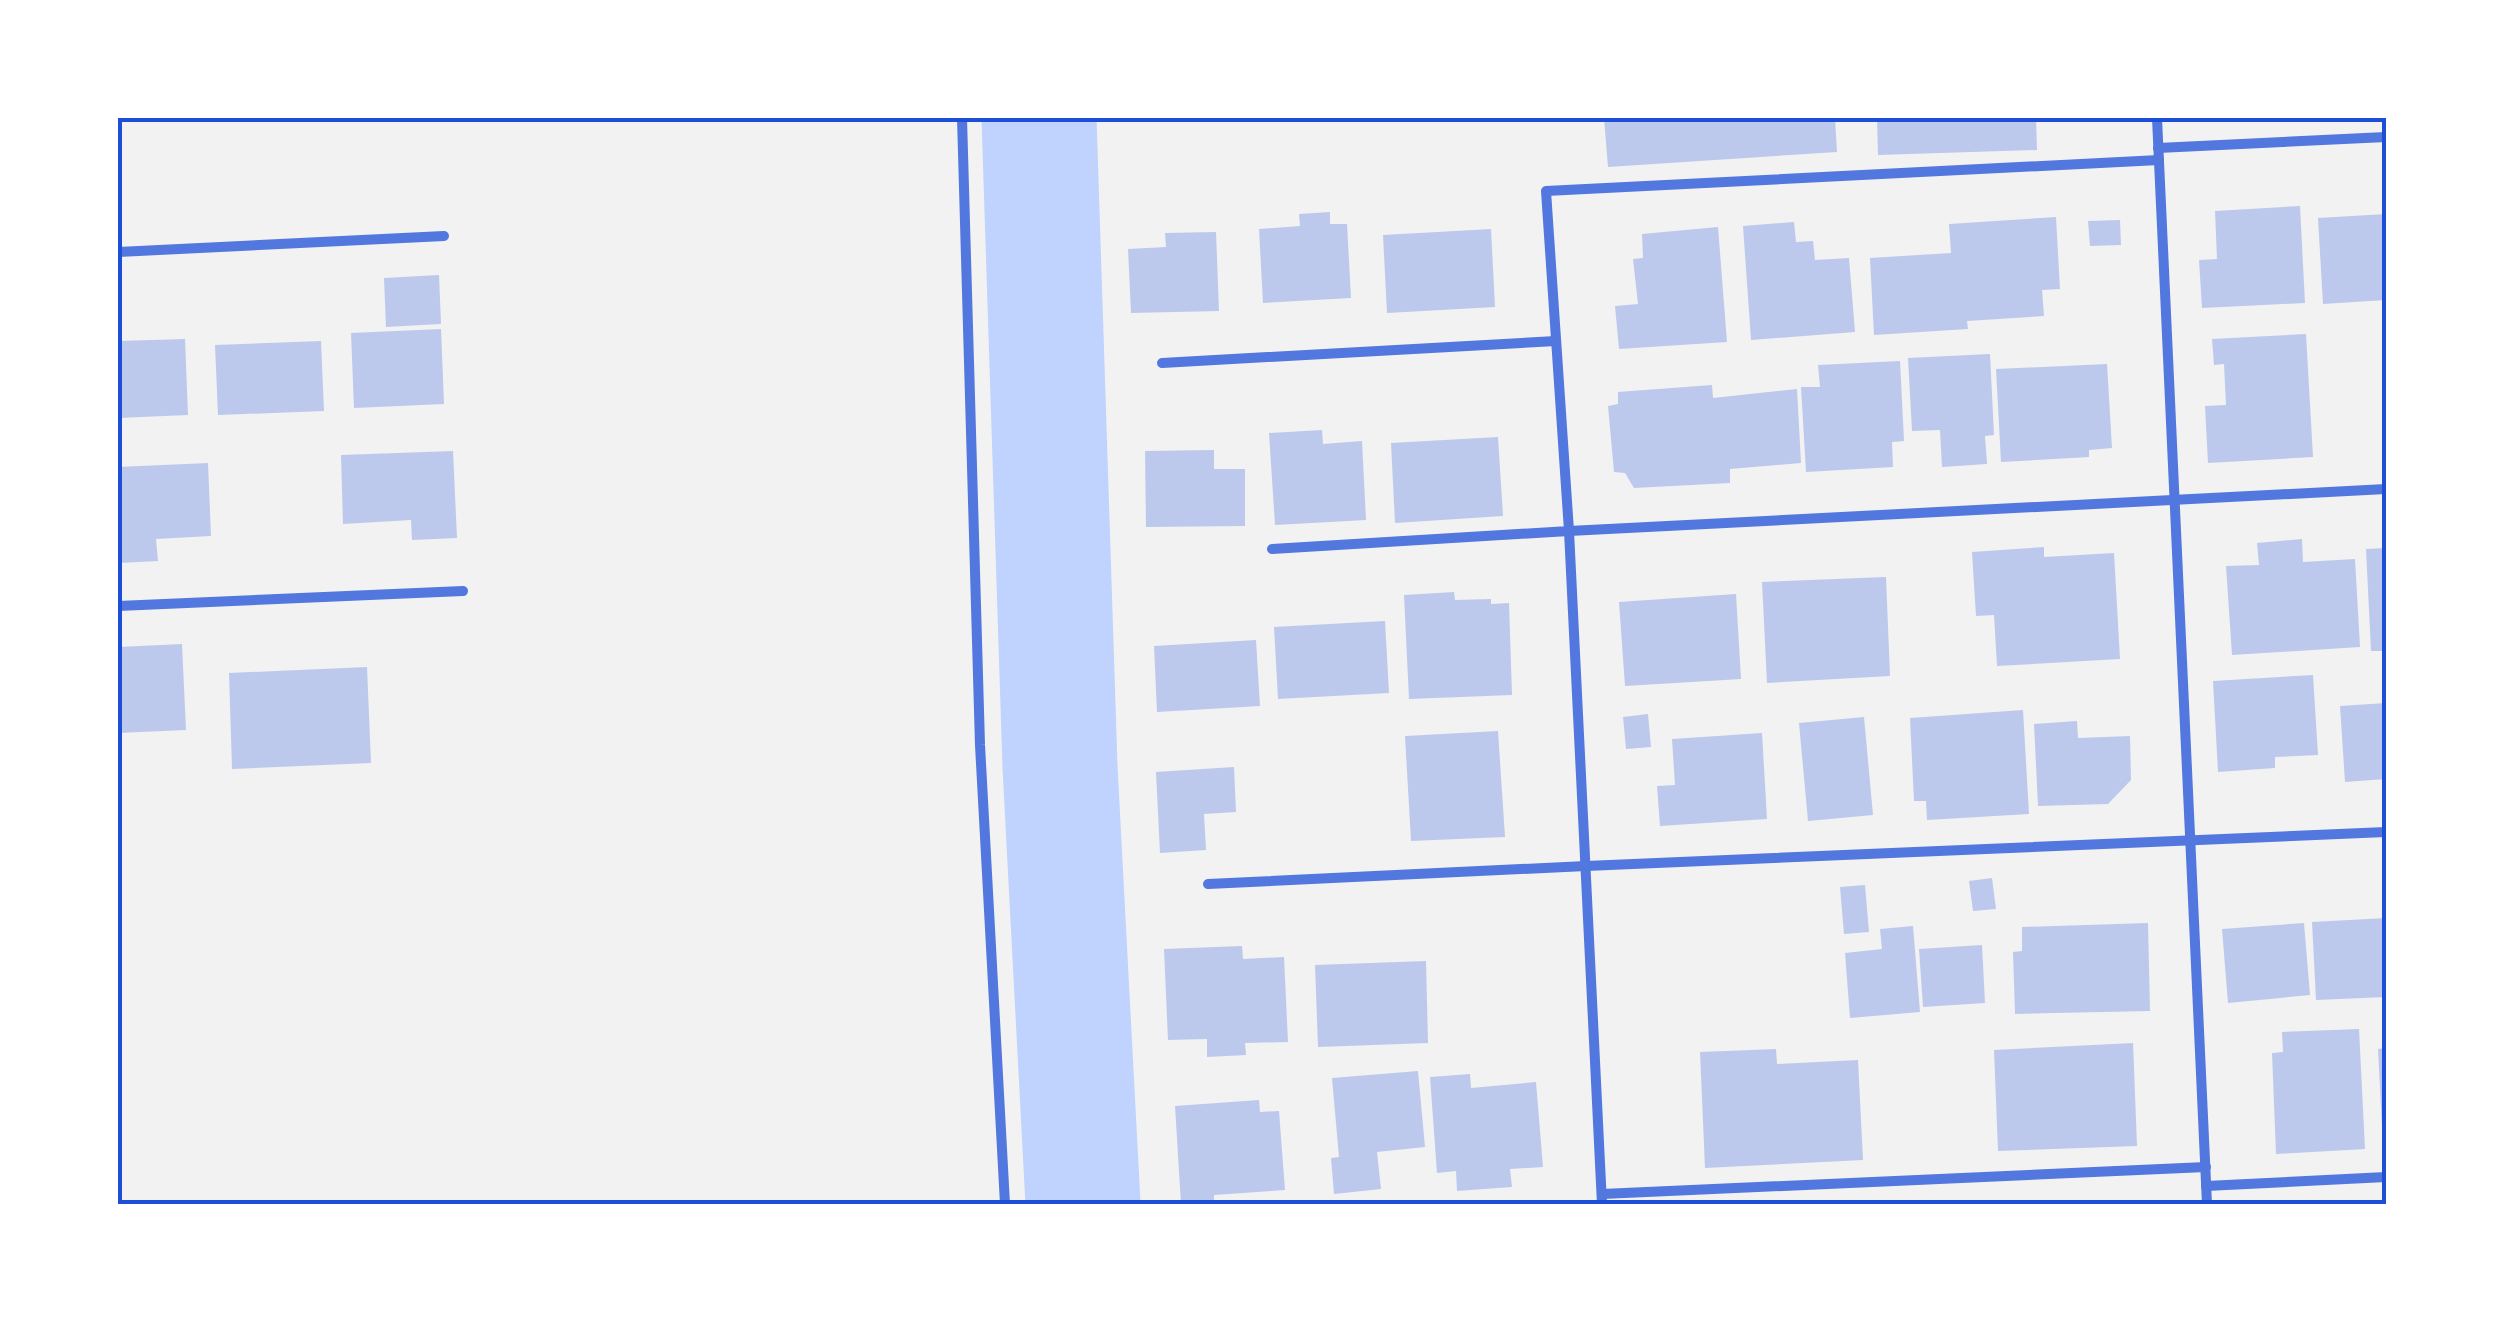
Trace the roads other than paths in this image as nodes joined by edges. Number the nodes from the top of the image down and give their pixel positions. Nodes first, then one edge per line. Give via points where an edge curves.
1 (962, 118) edge
2 (2157, 118) edge
3 (2386, 137) edge
4 (2159, 154) junction
5 (444, 236) dead end
6 (118, 252) edge
7 (1556, 341) junction
8 (1162, 363) dead end
9 (2386, 489) edge
10 (2176, 500) junction
11 (1569, 531) junction
12 (1272, 549) dead end
13 (463, 591) dead end
14 (118, 606) edge
15 (2386, 832) edge
16 (2192, 840) junction
17 (1586, 866) junction
18 (1208, 884) dead end
19 (2206, 1167) junction
20 (2386, 1177) edge
21 (2206, 1186) junction
22 (1602, 1199) edge
23 (1005, 1204) edge
24 (2207, 1204) edge

1 - 23 street via 980,745
2 - 4 street
3 - 4 street
4 - 7 street via 1546,191
4 - 10 street
5 - 6 street
7 - 8 street
7 - 11 street
9 - 10 street
10 - 11 street
10 - 16 street
11 - 12 street
11 - 17 street
13 - 14 street
15 - 16 street
16 - 17 street
16 - 19 street
17 - 18 street
17 - 22 street
19 - 21 street
19 - 22 street
20 - 21 street
21 - 24 street

